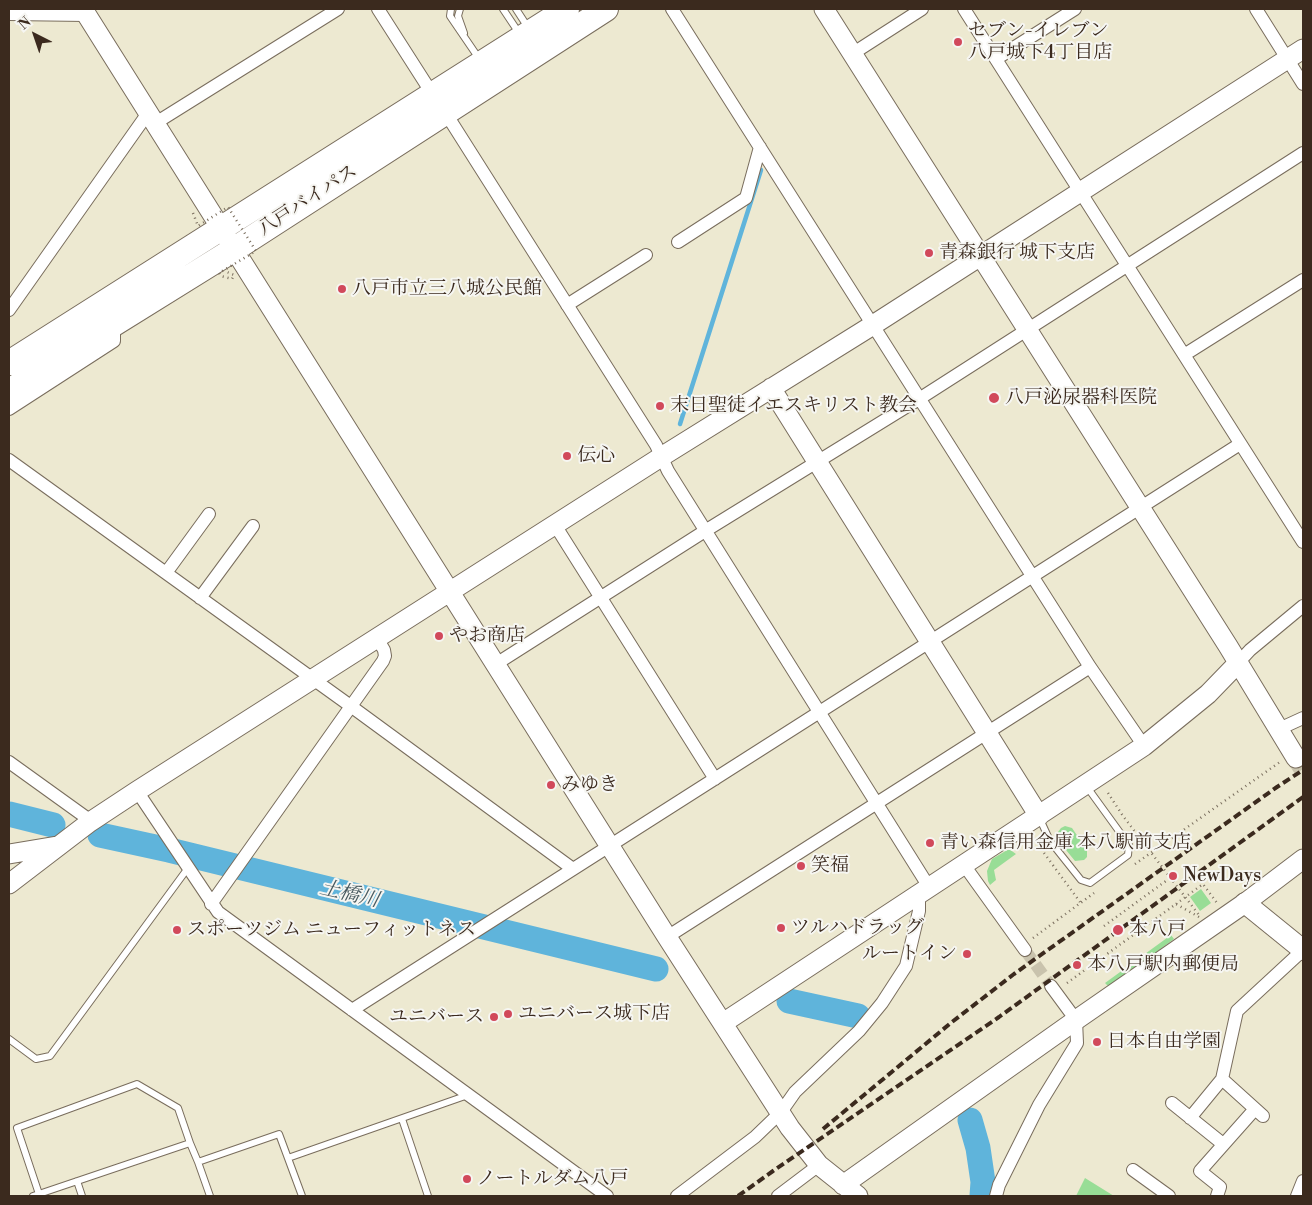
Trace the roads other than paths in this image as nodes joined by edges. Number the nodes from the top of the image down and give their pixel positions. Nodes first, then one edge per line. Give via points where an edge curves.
1 (338, 9) edge
2 (378, 9) edge
3 (451, 9) edge
4 (460, 9) edge
5 (503, 9) edge
6 (516, 9) edge
7 (567, 9) edge
8 (606, 9) edge
9 (672, 9) edge
10 (824, 9) edge
11 (922, 9) edge
12 (964, 9) edge
13 (1076, 9) edge
14 (1256, 9) edge
15 (85, 12) edge
16 (9, 14) edge
17 (527, 34) junction
18 (465, 39) junction
19 (852, 54) junction
20 (1296, 54) edge
21 (996, 59) junction
22 (482, 63) junction
23 (1303, 84) edge
24 (439, 103) junction
25 (151, 118) junction
26 (760, 147) junction
27 (1303, 154) edge
28 (1081, 192) junction
29 (221, 230) junction
30 (678, 242) dead end
31 (646, 255) dead end
32 (980, 256) junction
33 (231, 260) junction
34 (1128, 266) junction
35 (1303, 280) edge
36 (567, 305) junction
37 (9, 310) edge
38 (114, 324) junction
39 (873, 324) junction
40 (1027, 330) junction
41 (1184, 355) junction
42 (9, 363) edge
43 (771, 388) junction
44 (9, 391) edge
45 (919, 399) junction
46 (9, 409) edge
47 (1240, 444) junction
48 (662, 457) junction
49 (9, 460) edge
50 (817, 462) junction
51 (1140, 508) junction
52 (210, 514) dead end
53 (555, 525) junction
54 (252, 526) dead end
55 (705, 531) junction
56 (1303, 542) edge
57 (166, 573) junction
58 (1033, 576) junction
59 (451, 592) junction
60 (600, 597) junction
61 (200, 598) junction
62 (1303, 606) edge
63 (377, 638) junction
64 (930, 642) junction
65 (1238, 663) junction
66 (496, 664) junction
67 (1090, 667) junction
68 (313, 679) junction
69 (352, 707) junction
70 (819, 712) junction
71 (1303, 718) edge
72 (1279, 730) junction
73 (987, 733) junction
74 (1144, 746) junction
75 (1288, 760) tunnel mouth
76 (9, 762) edge
77 (715, 779) junction
78 (1086, 786) junction
79 (137, 791) junction
80 (876, 804) junction
81 (1039, 816) junction
82 (90, 822) junction
83 (59, 846) junction
84 (610, 846) junction
85 (9, 854) edge
86 (181, 858) junction
87 (1303, 859) edge
88 (964, 865) junction
89 (573, 869) junction
90 (9, 884) edge
91 (924, 891) junction
92 (212, 904) junction
93 (1245, 904) junction
94 (667, 937) junction
95 (1025, 950) tunnel mouth
96 (1303, 950) edge
97 (1051, 986) tunnel mouth
98 (352, 1010) junction
99 (1076, 1020) junction
100 (723, 1023) junction
101 (9, 1039) edge
102 (1222, 1079) junction
103 (468, 1095) junction
104 (1172, 1102) dead end
105 (781, 1112) junction
106 (1190, 1118) junction
107 (402, 1119) junction
108 (190, 1143) junction
109 (1223, 1144) junction
110 (288, 1158) junction
111 (198, 1162) junction
112 (819, 1164) junction
113 (1133, 1170) dead end
114 (1303, 1180) edge
115 (77, 1181) junction
116 (851, 1191) edge
117 (36, 1195) edge
118 (82, 1196) edge
119 (210, 1196) edge
120 (302, 1196) edge
121 (428, 1196) edge
122 (607, 1196) edge
123 (677, 1196) edge
124 (778, 1196) edge
125 (996, 1196) edge
126 (1169, 1196) edge
127 (1217, 1196) edge
128 (1297, 1196) edge

1 - 25 street
2 - 24 street
3 - 18 lane via 450,16
4 - 18 lane via 458,16
5 - 17 lane
6 - 17 lane
7 - 17 highway, 八戸バイパス
8 - 24 highway, 八戸バイパス
9 - 26 street
10 - 19 street
11 - 19 street
12 - 21 street
13 - 21 street
14 - 20 street
15 - 16 street
15 - 25 street
17 - 22 highway, 八戸バイパス
18 - 22 lane
19 - 32 street
20 - 23 street
20 - 28 street
21 - 28 street
22 - 24 highway, 八戸バイパス
24 - 29 highway, 八戸バイパス
24 - 33 highway, 八戸バイパス
24 - 36 street
25 - 29 street
25 - 37 street
26 - 30 street via 746,198
26 - 39 street
27 - 34 street
28 - 32 street
28 - 34 street
29 - 33 street
29 - 42 highway, 八戸バイパス
31 - 36 street
32 - 39 street
32 - 40 street
33 - 38 highway, 八戸バイパス
33 - 59 street
34 - 40 street
34 - 41 street
35 - 41 street
36 - 48 street
38 - 44 highway, 八戸バイパス
38 - 46 street via 114,340
39 - 43 street
39 - 45 street
40 - 45 street
40 - 51 street
41 - 47 street
43 - 48 street
43 - 50 street
45 - 50 street
45 - 58 street
47 - 51 street
47 - 56 street
48 - 53 street
48 - 55 street
49 - 57 street
50 - 55 street
50 - 64 street
51 - 58 street
51 - 65 street
52 - 57 street
53 - 59 street
53 - 60 street
54 - 61 street
55 - 60 street
55 - 70 street
57 - 61 street
58 - 64 street
58 - 67 street
59 - 63 street
59 - 66 street
60 - 66 street
60 - 77 street
61 - 68 street
62 - 65 street
63 - 68 street
63 - 69 street via 384,650 384,661
64 - 70 street
64 - 73 street
65 - 72 street
65 - 74 street via 1208,694
66 - 84 street
67 - 73 street
67 - 74 street
68 - 69 street
68 - 79 street
69 - 89 street
69 - 92 street
70 - 77 street
70 - 80 street
71 - 72 street
72 - 75 street
73 - 80 street
73 - 81 street
74 - 78 street
76 - 82 street
77 - 84 street
78 - 81 street
78 - 81 lane via 1129,845 1128,855 1090,883 1081,880 1050,840
79 - 82 street
79 - 86 street
80 - 91 street
80 - 94 street
81 - 88 street
82 - 83 street
83 - 85 street
83 - 90 street
84 - 89 street
84 - 94 street
86 - 92 street
86 - 101 lane via 50,1056 36,1059
87 - 93 street
88 - 91 street
88 - 95 street
89 - 98 street
91 - 100 street
91 - 105 street via 906,966 859,1031 795,1092
92 - 98 street via 218,912
93 - 96 main road
93 - 99 street
94 - 100 street
96 - 102 street via 1238,1011
97 - 99 street
98 - 103 street
99 - 116 street
99 - 125 street via 1077,1043 1039,1105
100 - 105 street
102 - 106 street
102 - 109 street via 1259,1112
103 - 107 lane
103 - 122 street
104 - 106 street
105 - 112 street
105 - 123 street via 755,1137
106 - 109 street
107 - 110 lane
107 - 121 lane
108 - 111 lane
108 - 115 lane
108 - 117 lane via 178,1108 137,1084 17,1128
109 - 127 street via 1200,1171 1220,1187
110 - 111 lane via 279,1134
110 - 120 lane
111 - 119 lane
112 - 116 street
112 - 124 street
113 - 126 street
114 - 128 street
115 - 117 lane
115 - 118 lane

